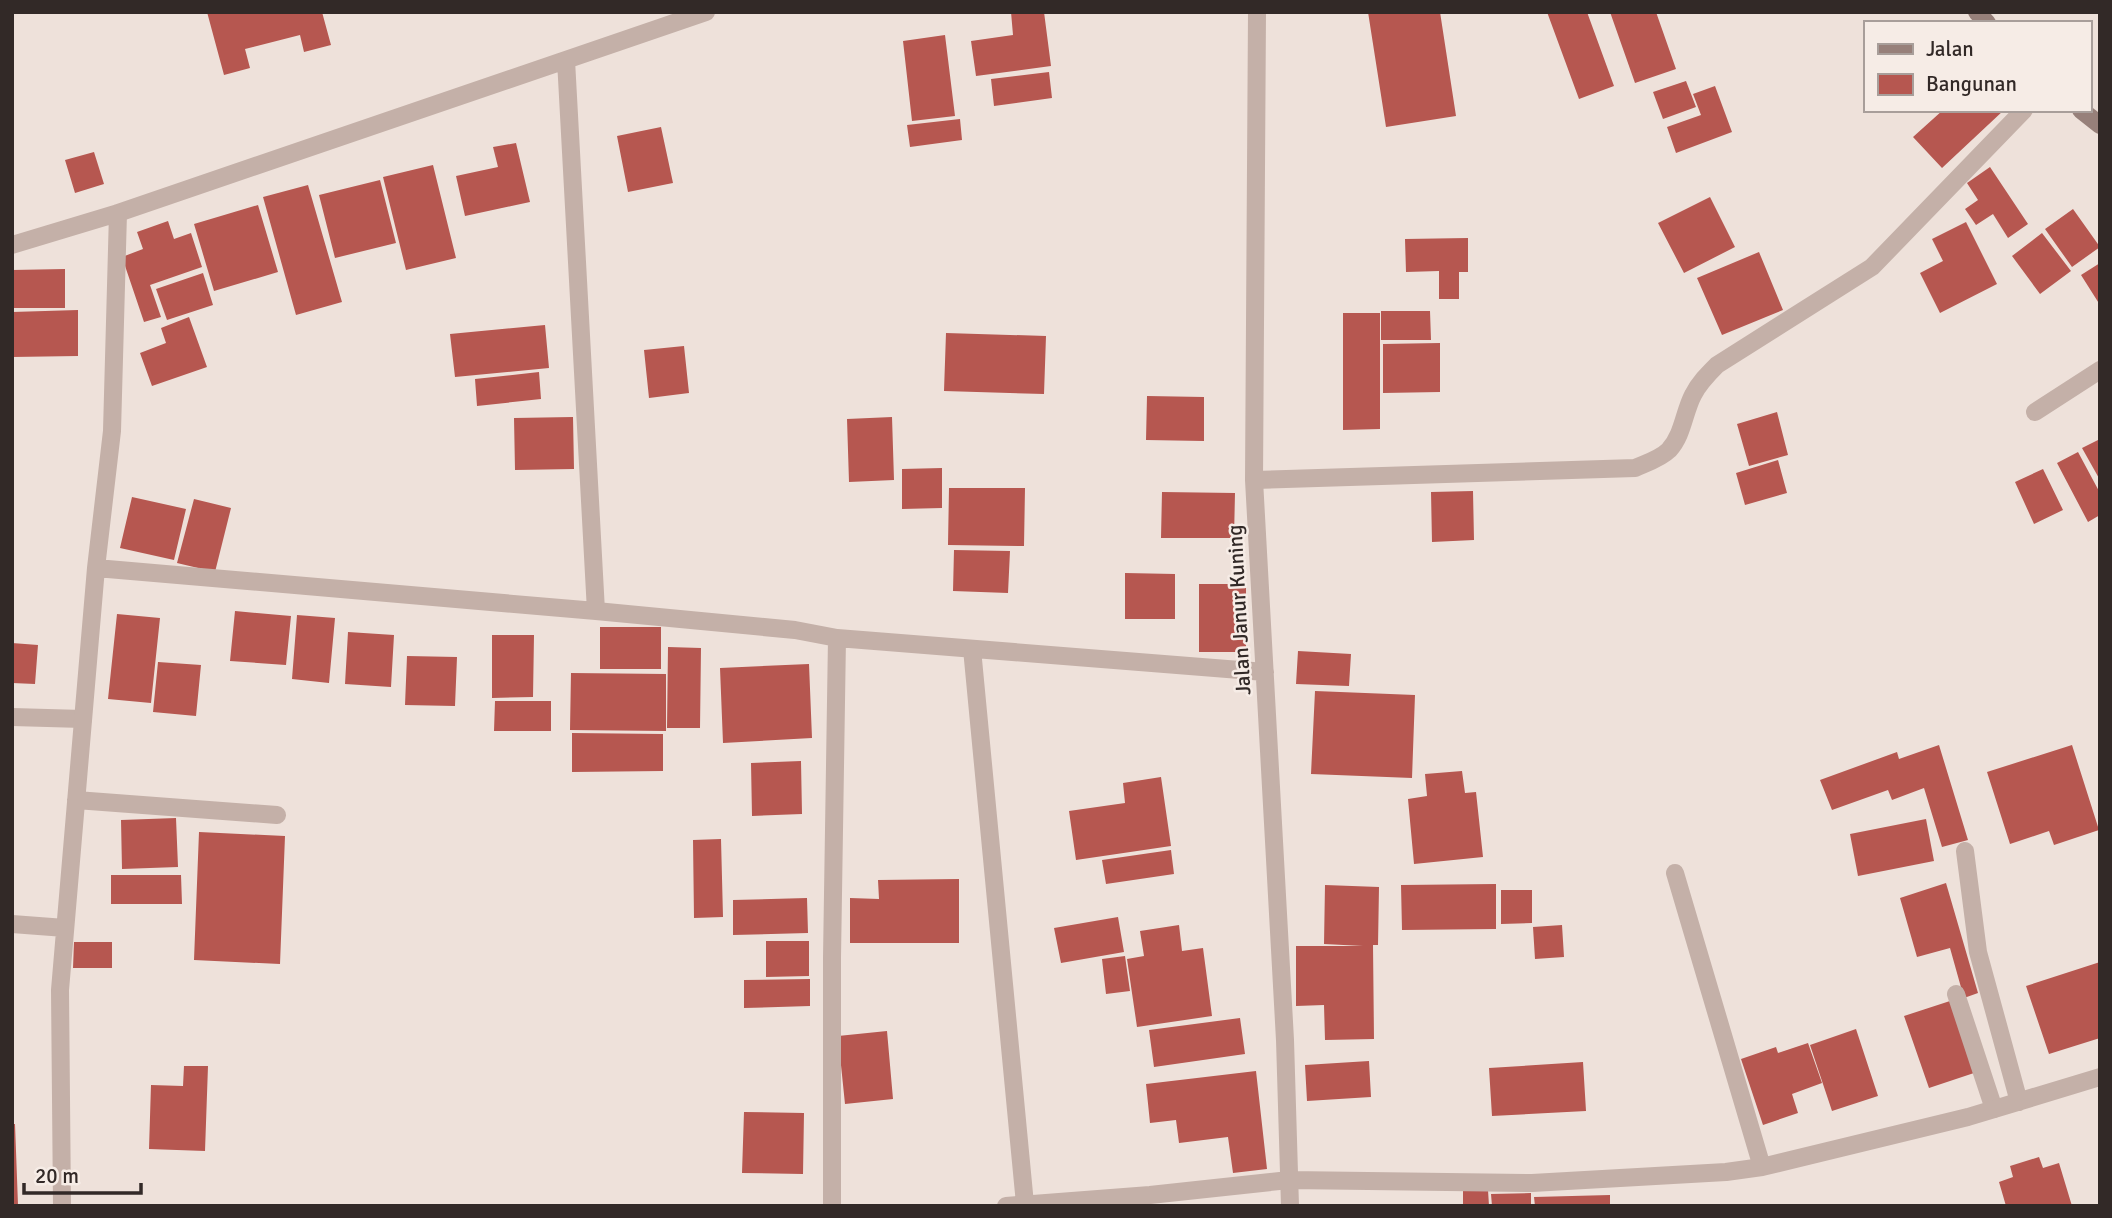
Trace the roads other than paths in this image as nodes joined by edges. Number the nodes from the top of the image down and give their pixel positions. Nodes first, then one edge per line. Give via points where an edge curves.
1 (706, 12) edge
2 (1257, 12) edge
3 (566, 60) junction
4 (2022, 112) edge
5 (2084, 112) edge
6 (2100, 125) edge
7 (118, 213) junction
8 (12, 245) edge
9 (2100, 370) edge
10 (2035, 412) dead end
11 (1254, 480) junction
12 (96, 568) junction
13 (596, 611) junction
14 (837, 638) junction
15 (972, 649) junction
16 (1265, 672) junction
17 (12, 718) edge
18 (83, 719) junction
19 (76, 800) junction
20 (278, 814) dead end
21 (1965, 850) dead end
22 (1675, 873) dead end
23 (12, 924) edge
24 (65, 928) junction
25 (1956, 993) dead end
26 (2100, 1077) edge
27 (2019, 1102) junction
28 (1994, 1109) junction
29 (1762, 1167) junction
30 (1289, 1180) junction
31 (1025, 1204) edge
32 (62, 1206) edge
33 (832, 1206) edge
34 (1006, 1206) edge
35 (1290, 1206) edge

1 - 3 street
2 - 11 street, Jalan Janur Kuning
3 - 7 street
3 - 13 street
4 - 11 street via 1872,267 1707,374 1692,396 1678,437 1655,460 1634,468
5 - 6 main road
7 - 8 street
7 - 12 street via 111,431
9 - 10 street
11 - 16 street, Jalan Janur Kuning
12 - 13 street
12 - 18 street
13 - 14 street
14 - 15 street
14 - 33 street
15 - 16 street
15 - 31 street
16 - 30 street, Jalan Janur Kuning
17 - 18 street
18 - 19 street
19 - 20 street
19 - 24 street
21 - 27 street via 1978,952
22 - 29 street
23 - 24 street
24 - 32 street via 60,990
25 - 28 street
26 - 27 street
27 - 28 street
28 - 29 street
29 - 30 street via 1532,1183
30 - 31 street
30 - 35 street, Jalan Janur Kuning
31 - 34 street

